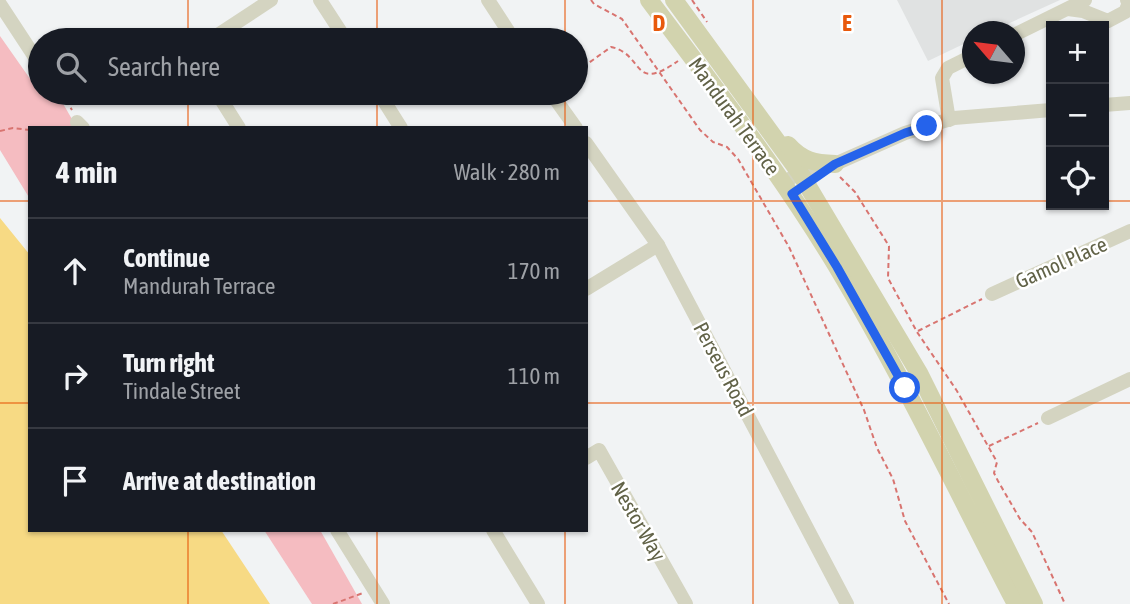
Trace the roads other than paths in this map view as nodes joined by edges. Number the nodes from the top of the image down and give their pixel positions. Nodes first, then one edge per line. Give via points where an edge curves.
1 (271, 0) edge
2 (320, 0) edge
3 (488, 0) edge
4 (649, 0) edge
5 (674, 0) edge
6 (1086, 0) edge
7 (1128, 0) edge
8 (4, 3) edge
9 (1068, 9) junction
10 (228, 28) edge
11 (338, 28) edge
12 (506, 28) edge
13 (1025, 30) edge
14 (28, 44) edge
15 (962, 61) edge
16 (1130, 103) edge
17 (225, 105) edge
18 (387, 105) edge
19 (560, 105) edge
20 (1109, 105) edge
21 (1046, 110) edge
22 (949, 120) junction
23 (238, 126) edge
24 (400, 126) edge
25 (575, 126) edge
26 (767, 128) junction
27 (588, 146) edge
28 (835, 164) junction
29 (795, 183) junction
30 (1130, 231) edge
31 (658, 245) junction
32 (588, 288) edge
33 (992, 293) road end
34 (1130, 379) edge
35 (1048, 418) road end
36 (588, 456) edge
37 (338, 532) edge
38 (494, 532) edge
39 (383, 604) edge
40 (538, 604) edge
41 (686, 604) edge
42 (847, 604) edge
43 (1016, 604) edge
44 (1034, 604) edge

1 - 10 street
2 - 11 street
3 - 12 street
4 - 29 main road, Mandurah Terrace
5 - 26 main road, Mandurah Terrace
6 - 9 street
7 - 9 street via 1125,12 1108,21
8 - 14 street
9 - 13 street
15 - 22 street via 948,68 942,78
16 - 20 street
17 - 23 street
18 - 24 street
19 - 25 street
21 - 22 street
22 - 28 street via 905,133
26 - 28 main road via 802,158
26 - 29 main road, Mandurah Terrace
27 - 31 street, Perseus Road
28 - 29 street
29 - 43 main road, Mandurah Terrace
29 - 44 main road, Mandurah Terrace via 919,373
30 - 33 street, Gamol Place
31 - 32 street
31 - 42 street, Perseus Road
34 - 35 street
36 - 41 street, Nestor Way via 599,450
37 - 39 street
38 - 40 street

